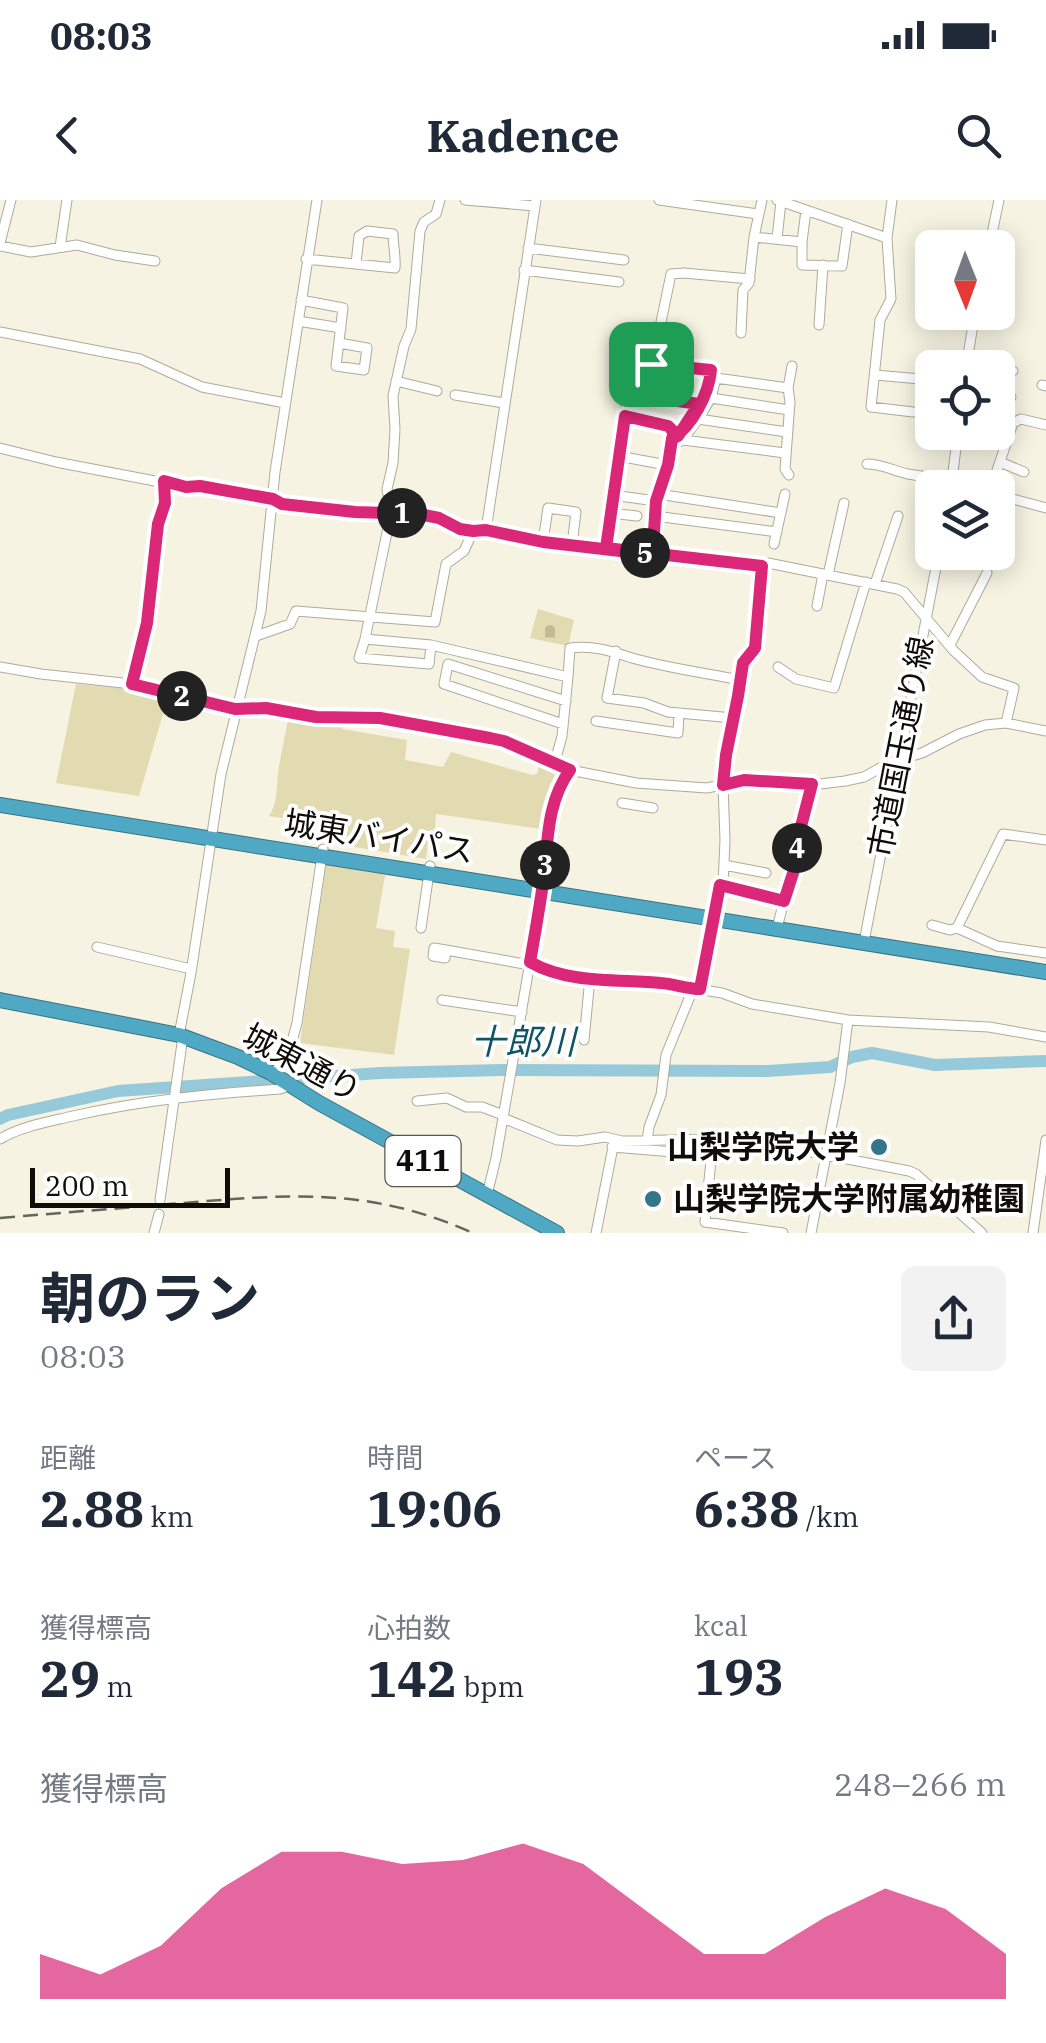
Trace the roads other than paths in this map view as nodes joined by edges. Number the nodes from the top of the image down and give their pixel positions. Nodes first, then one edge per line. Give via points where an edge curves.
1 (10, 200) edge
2 (67, 200) edge
3 (317, 200) edge
4 (440, 200) edge
5 (465, 200) edge
6 (659, 200) edge
7 (762, 200) edge
8 (892, 200) edge
9 (1000, 200) edge
10 (779, 201) edge
11 (536, 203) edge
12 (806, 210) junction
13 (758, 214) junction
14 (848, 224) junction
15 (993, 230) edge
16 (754, 237) junction
17 (887, 238) junction
18 (777, 239) junction
19 (802, 242) junction
20 (0, 244) edge
21 (60, 247) junction
22 (528, 248) junction
23 (306, 259) junction
24 (624, 260) dead end
25 (155, 261) dead end
26 (356, 264) junction
27 (823, 265) junction
28 (524, 270) junction
29 (750, 279) junction
30 (619, 282) dead end
31 (301, 300) junction
32 (298, 322) junction
33 (819, 324) dead end
34 (341, 328) junction
35 (0, 332) edge
36 (740, 333) dead end
37 (339, 344) dead end
38 (792, 366) dead end
39 (875, 375) junction
40 (915, 379) edge
41 (396, 381) junction
42 (788, 388) junction
43 (437, 391) dead end
44 (455, 395) dead end
45 (711, 398) junction
46 (286, 403) junction
47 (504, 403) junction
48 (699, 404) junction
49 (789, 410) junction
50 (913, 412) dead end
51 (625, 416) junction
52 (698, 419) junction
53 (1046, 425) edge
54 (787, 432) junction
55 (676, 441) junction
56 (0, 448) edge
57 (786, 453) junction
58 (618, 456) junction
59 (1000, 462) junction
60 (867, 464) dead end
61 (668, 465) junction
62 (997, 470) edge
63 (1024, 472) dead end
64 (789, 475) dead end
65 (915, 475) edge
66 (164, 481) junction
67 (785, 494) dead end
68 (612, 495) junction
69 (657, 498) junction
70 (273, 499) junction
71 (1015, 500) edge
72 (844, 504) dead end
73 (1046, 508) edge
74 (391, 513) junction
75 (610, 513) junction
76 (782, 513) junction
77 (637, 516) dead end
78 (655, 516) junction
79 (898, 516) dead end
80 (486, 530) junction
81 (473, 531) junction
82 (777, 532) junction
83 (543, 542) junction
84 (774, 544) dead end
85 (572, 546) junction
86 (606, 548) junction
87 (646, 554) junction
88 (762, 566) junction
89 (935, 570) edge
90 (986, 573) dead end
91 (825, 574) junction
92 (870, 583) junction
93 (817, 606) dead end
94 (368, 618) junction
95 (926, 618) junction
96 (256, 636) junction
97 (365, 638) junction
98 (431, 645) junction
99 (950, 645) junction
100 (616, 651) junction
101 (469, 652) junction
102 (0, 667) edge
103 (778, 667) dead end
104 (466, 670) junction
105 (568, 676) junction
106 (741, 680) junction
107 (132, 684) junction
108 (566, 702) junction
109 (635, 703) junction
110 (235, 709) junction
111 (678, 713) junction
112 (733, 718) junction
113 (596, 721) dead end
114 (1006, 723) junction
115 (563, 724) junction
116 (633, 727) junction
117 (1046, 731) edge
118 (899, 760) junction
119 (554, 762) junction
120 (570, 770) junction
121 (642, 783) junction
122 (812, 784) junction
123 (723, 785) junction
124 (0, 802) edge
125 (622, 803) dead end
126 (639, 807) junction
127 (653, 808) dead end
128 (211, 835) junction
129 (1046, 840) edge
130 (322, 853) junction
131 (724, 865) junction
132 (430, 870) junction
133 (766, 873) dead end
134 (723, 886) junction
135 (542, 887) junction
136 (784, 901) junction
137 (715, 915) junction
138 (778, 924) junction
139 (932, 925) dead end
140 (421, 928) dead end
141 (957, 928) junction
142 (865, 938) junction
143 (97, 946) dead end
144 (446, 950) dead end
145 (1046, 953) edge
146 (1046, 963) edge
147 (530, 964) junction
148 (192, 968) junction
149 (1046, 972) edge
150 (590, 978) junction
151 (697, 989) junction
152 (0, 1000) edge
153 (442, 1000) dead end
154 (522, 1012) junction
155 (848, 1020) junction
156 (181, 1035) junction
157 (1046, 1037) edge
158 (584, 1040) dead end
159 (272, 1073) junction
160 (291, 1085) junction
161 (174, 1098) junction
162 (417, 1101) dead end
163 (503, 1116) junction
164 (0, 1139) edge
165 (713, 1139) junction
166 (647, 1140) junction
167 (1046, 1140) edge
168 (613, 1143) junction
169 (825, 1154) junction
170 (712, 1155) junction
171 (1044, 1170) edge
172 (487, 1195) junction
173 (160, 1200) dead end
174 (159, 1214) dead end
175 (154, 1233) edge
176 (558, 1233) edge
177 (596, 1233) edge
178 (783, 1233) edge
179 (811, 1233) edge
180 (982, 1233) edge
181 (1033, 1233) edge

1 - 20 street
2 - 21 street
3 - 23 street
4 - 41 street via 420,230 412,329
5 - 11 street
6 - 13 street
7 - 13 street
8 - 17 street
9 - 15 street
10 - 12 street
10 - 18 street
11 - 22 street
12 - 14 street
12 - 19 street
13 - 16 street
14 - 17 street
14 - 27 street via 842,266
16 - 18 street
16 - 29 street
17 - 39 street via 891,299 880,320
18 - 19 street
19 - 27 street via 802,265
20 - 21 street via 31,252
21 - 25 street
22 - 24 street
22 - 28 street
23 - 26 street
23 - 31 street
26 - 26 street via 395,268 393,234 359,236
27 - 33 street
28 - 30 street
28 - 47 street
29 - 36 street
29 - 51 street via 670,274 660,327 642,328
31 - 32 street
31 - 34 street via 344,308
32 - 34 street
32 - 46 street
34 - 37 street
35 - 46 street via 140,359 202,386
38 - 42 street
39 - 40 street
39 - 50 street via 871,407
41 - 43 street
41 - 74 street
42 - 45 street via 716,378
42 - 49 street
44 - 47 street
45 - 49 street
45 - 52 street
46 - 70 street
47 - 80 street
48 - 48 street via 711,370 651,364 645,392 650,397
48 - 55 street
49 - 54 street
51 - 55 street via 668,426
51 - 58 street
52 - 54 street
52 - 55 street
53 - 59 street via 1013,422
54 - 57 street
55 - 57 street
55 - 61 street
56 - 66 street
57 - 64 street
58 - 61 street
58 - 68 street
59 - 62 street
59 - 63 street
60 - 65 street
61 - 69 street
66 - 70 street
66 - 107 street via 147,623
67 - 76 street
68 - 69 street
68 - 75 street
69 - 76 street
69 - 78 street
70 - 74 street
70 - 96 street
71 - 73 street
72 - 91 street
74 - 81 street via 439,518
74 - 94 street
75 - 77 street
75 - 86 street
76 - 82 street
78 - 82 street
78 - 87 street
79 - 92 street
80 - 81 street
80 - 83 street
81 - 94 street via 464,550 446,564 435,622
82 - 84 street
83 - 85 street
83 - 85 street via 548,508 576,512
85 - 86 street
86 - 87 street
87 - 88 street
88 - 91 street
88 - 106 street via 755,648
89 - 95 street, 市道国玉通り線
90 - 99 street
91 - 92 street
91 - 93 street
92 - 95 street via 904,592
92 - 103 street via 834,688
94 - 96 street via 296,612 290,624
94 - 97 street
95 - 99 street
95 - 118 street, 市道国玉通り線
96 - 110 street
97 - 98 street
97 - 98 street via 359,658 429,664
98 - 101 street
99 - 114 street via 982,677 1014,688
100 - 105 street via 570,648
100 - 106 street
100 - 109 street via 602,698
101 - 104 street
101 - 105 street
102 - 107 street
104 - 108 street
104 - 115 street via 448,664 444,684
105 - 108 street
106 - 112 street
107 - 110 street
108 - 115 street
109 - 111 street
109 - 116 street
110 - 119 street via 402,721 504,741
110 - 128 street
111 - 112 street
111 - 116 street via 678,733
112 - 123 street
113 - 116 street
114 - 117 street
114 - 118 street
115 - 119 street
118 - 122 street via 864,777
118 - 142 street, 市道国玉通り線
119 - 120 street
120 - 121 street
120 - 135 street via 552,808
121 - 123 street
121 - 126 street
122 - 123 street
122 - 136 street
123 - 131 street
124 - 128 highway, 城東バイパス
125 - 126 street
126 - 127 street
128 - 130 highway, 城東バイパス
128 - 148 street
129 - 141 street via 1003,834
130 - 132 highway, 城東バイパス
130 - 159 street via 297,1024 288,1056
131 - 133 street
131 - 134 street
132 - 135 highway, 城東バイパス
132 - 140 street
134 - 136 street
134 - 137 street
135 - 137 highway, 城東バイパス
135 - 147 street
136 - 138 street
137 - 138 highway, 城東バイパス
137 - 151 street
138 - 142 highway, 城東バイパス
139 - 141 street
141 - 145 street via 996,946
142 - 146 highway, 城東バイパス
142 - 149 highway, 城東バイパス
143 - 148 street
144 - 147 street
147 - 150 street
147 - 154 street
148 - 156 street
150 - 151 street
150 - 158 street
151 - 155 street
151 - 166 street via 664,1064
152 - 156 highway, 城東通り / 411
153 - 154 street
154 - 163 street
155 - 157 street via 989,1027
155 - 169 street
156 - 159 highway, 城東通り / 411
156 - 161 street
159 - 160 highway, 城東通り / 411
160 - 161 street
160 - 172 highway, 城東通り / 411
161 - 164 street via 41,1123
161 - 173 street
162 - 163 street via 447,1098
163 - 168 street via 557,1140 606,1136
163 - 172 street
165 - 166 street
165 - 169 street
165 - 170 street
166 - 168 street
167 - 171 street
168 - 170 street
168 - 177 street
169 - 179 street
169 - 180 street via 916,1174
170 - 178 street via 705,1222
171 - 181 street
172 - 176 highway, 城東通り / 411
174 - 175 street

